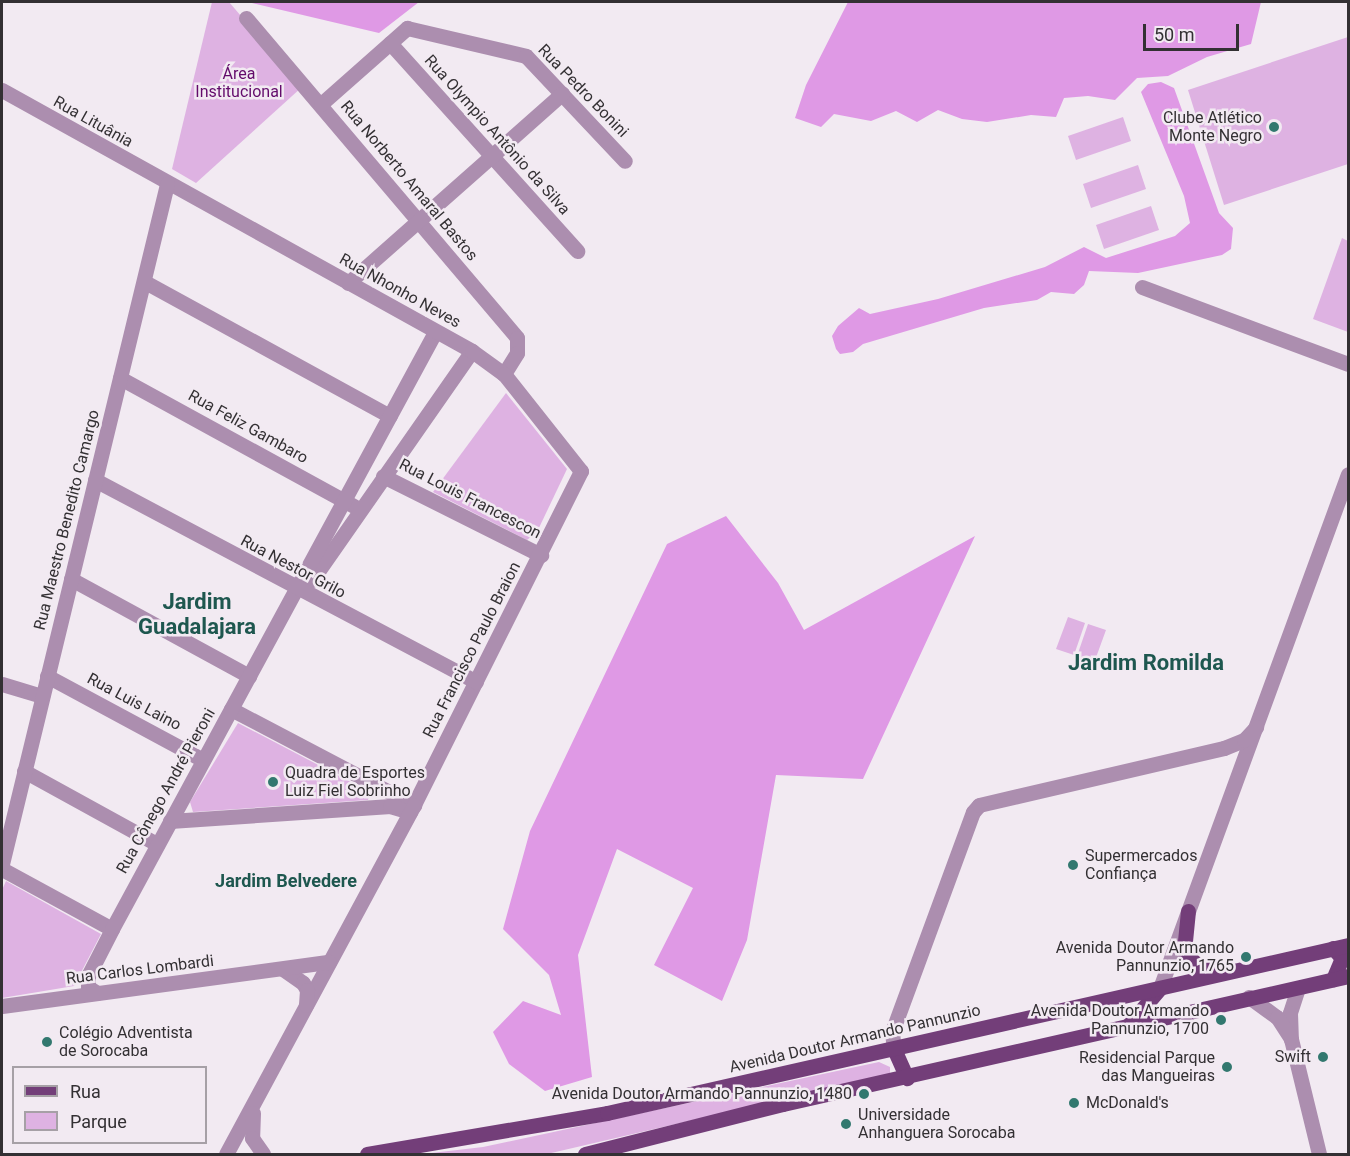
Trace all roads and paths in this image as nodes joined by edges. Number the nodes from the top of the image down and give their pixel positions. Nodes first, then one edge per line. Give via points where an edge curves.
1 (246, 18) dead end
2 (390, 43) junction
3 (2, 90) edge
4 (562, 94) junction
5 (321, 104) junction
6 (490, 155) junction
7 (625, 161) dead end
8 (168, 184) junction
9 (415, 220) junction
10 (577, 251) dead end
11 (145, 282) junction
12 (348, 283) junction
13 (1142, 287) dead end
14 (435, 332) junction
15 (472, 351) junction
16 (1348, 364) edge
17 (504, 374) junction
18 (120, 378) junction
19 (390, 416) junction
20 (581, 471) joint
21 (1348, 474) edge
22 (382, 476) junction
23 (95, 480) junction
24 (353, 505) junction
25 (541, 555) junction
26 (71, 579) junction
27 (300, 591) junction
28 (47, 676) junction
29 (249, 676) junction
30 (476, 682) junction
31 (2, 684) edge
32 (42, 696) junction
33 (231, 709) junction
34 (1256, 727) junction
35 (1213, 751) junction
36 (203, 760) junction
37 (24, 771) junction
38 (1235, 783) junction
39 (412, 808) junction
40 (170, 821) junction
41 (157, 844) junction
42 (2, 864) edge
43 (2, 869) edge
44 (1188, 911) junction
45 (112, 929) junction
46 (1348, 945) edge
47 (1333, 948) junction
48 (329, 962) junction
49 (283, 969) junction
50 (1227, 972) junction
51 (1341, 978) edge
52 (1160, 988) junction
53 (1298, 988) junction
54 (97, 993) junction
55 (1250, 996) junction
56 (2, 1006) edge
57 (305, 1009) junction
58 (1126, 1028) junction
59 (1291, 1039) junction
60 (894, 1049) junction
61 (907, 1078) junction
62 (257, 1099) junction
63 (226, 1155) edge
64 (263, 1155) edge
65 (367, 1155) edge
66 (585, 1155) edge
67 (1319, 1155) edge

1 - 5 street, Rua Norberto Amaral Bastos
2 - 4 street, Rua Pedro Bonini via 406,28 526,56
2 - 5 street
2 - 6 street, Rua Olympio Antônio da Silva
3 - 8 street, Rua Lituânia
4 - 6 street
4 - 7 street, Rua Pedro Bonini
5 - 9 street, Rua Norberto Amaral Bastos
6 - 9 street
6 - 10 street, Rua Olympio Antônio da Silva
8 - 11 street, Rua Maestro Benedito Camargo
8 - 12 street, Rua Nhonho Neves
9 - 12 street
9 - 17 street, Rua Norberto Amaral Bastos via 518,338 517,353
11 - 18 street, Rua Maestro Benedito Camargo
11 - 19 street
12 - 14 street, Rua Nhonho Neves
13 - 16 street
14 - 15 street, Rua Nhonho Neves
14 - 19 street, Rua Cônego André Pieroni
15 - 17 street, Rua Nhonho Neves
15 - 22 street, Rua Cônego André Pieroni
17 - 20 street, Rua Nhonho Neves
18 - 23 street, Rua Maestro Benedito Camargo
18 - 24 street, Rua Feliz Gambaro
19 - 24 street, Rua Cônego André Pieroni
20 - 25 street, Rua Francisco Paulo Braion
21 - 34 street
22 - 24 street, Rua Cônego André Pieroni
22 - 25 street, Rua Louis Francescon
23 - 26 street, Rua Maestro Benedito Camargo
23 - 27 street, Rua Nestor Grilo
24 - 27 street, Rua Cônego André Pieroni
25 - 30 street, Rua Francisco Paulo Braion
26 - 28 street, Rua Maestro Benedito Camargo
26 - 29 street
27 - 29 street, Rua Cônego André Pieroni via 288,605
27 - 30 street, Rua Nestor Grilo
28 - 32 street, Rua Maestro Benedito Camargo
28 - 36 street, Rua Luis Laino
29 - 33 street, Rua Cônego André Pieroni
30 - 39 street, Rua Francisco Paulo Braion
31 - 32 street
32 - 37 street, Rua Maestro Benedito Camargo
33 - 36 street, Rua Cônego André Pieroni
33 - 39 street
34 - 35 street via 1244,740
34 - 38 street
35 - 38 street via 1233,760
35 - 60 street via 979,805 973,812 892,1032
36 - 40 street, Rua Cônego André Pieroni
37 - 41 street
37 - 42 street, Rua Maestro Benedito Camargo
38 - 44 street
39 - 40 street via 390,806
39 - 48 street, Rua Francisco Paulo Braion
40 - 41 street, Rua Cônego André Pieroni
41 - 45 street, Rua Cônego André Pieroni
43 - 45 street
44 - 50 main road via 1183,946 1189,958 1198,966
44 - 52 street
45 - 54 street, Rua Cônego André Pieroni via 88,976 88,987
46 - 47 main road, Avenida Doutor Armando Pannunzio
47 - 50 main road, Avenida Doutor Armando Pannunzio
47 - 51 main road via 1342,958
48 - 49 street, Rua Carlos Lombardi
48 - 57 street, Rua Francisco Paulo Braion
49 - 54 street, Rua Carlos Lombardi
49 - 57 street via 297,976 307,990
50 - 52 main road, Avenida Doutor Armando Pannunzio
51 - 53 main road
52 - 58 main road
52 - 60 main road, Avenida Doutor Armando Pannunzio
53 - 55 main road
53 - 59 street via 1290,1013
54 - 56 street, Rua Carlos Lombardi
55 - 58 main road
55 - 59 street via 1277,1017
57 - 62 street, Rua Francisco Paulo Braion
58 - 61 main road
59 - 67 street
60 - 61 main road
60 - 65 main road, Avenida Doutor Armando Pannunzio via 516,1131
61 - 66 main road
62 - 63 street, Rua Francisco Paulo Braion
62 - 64 street, Rua Francisco Paulo Braion via 250,1126 255,1145

